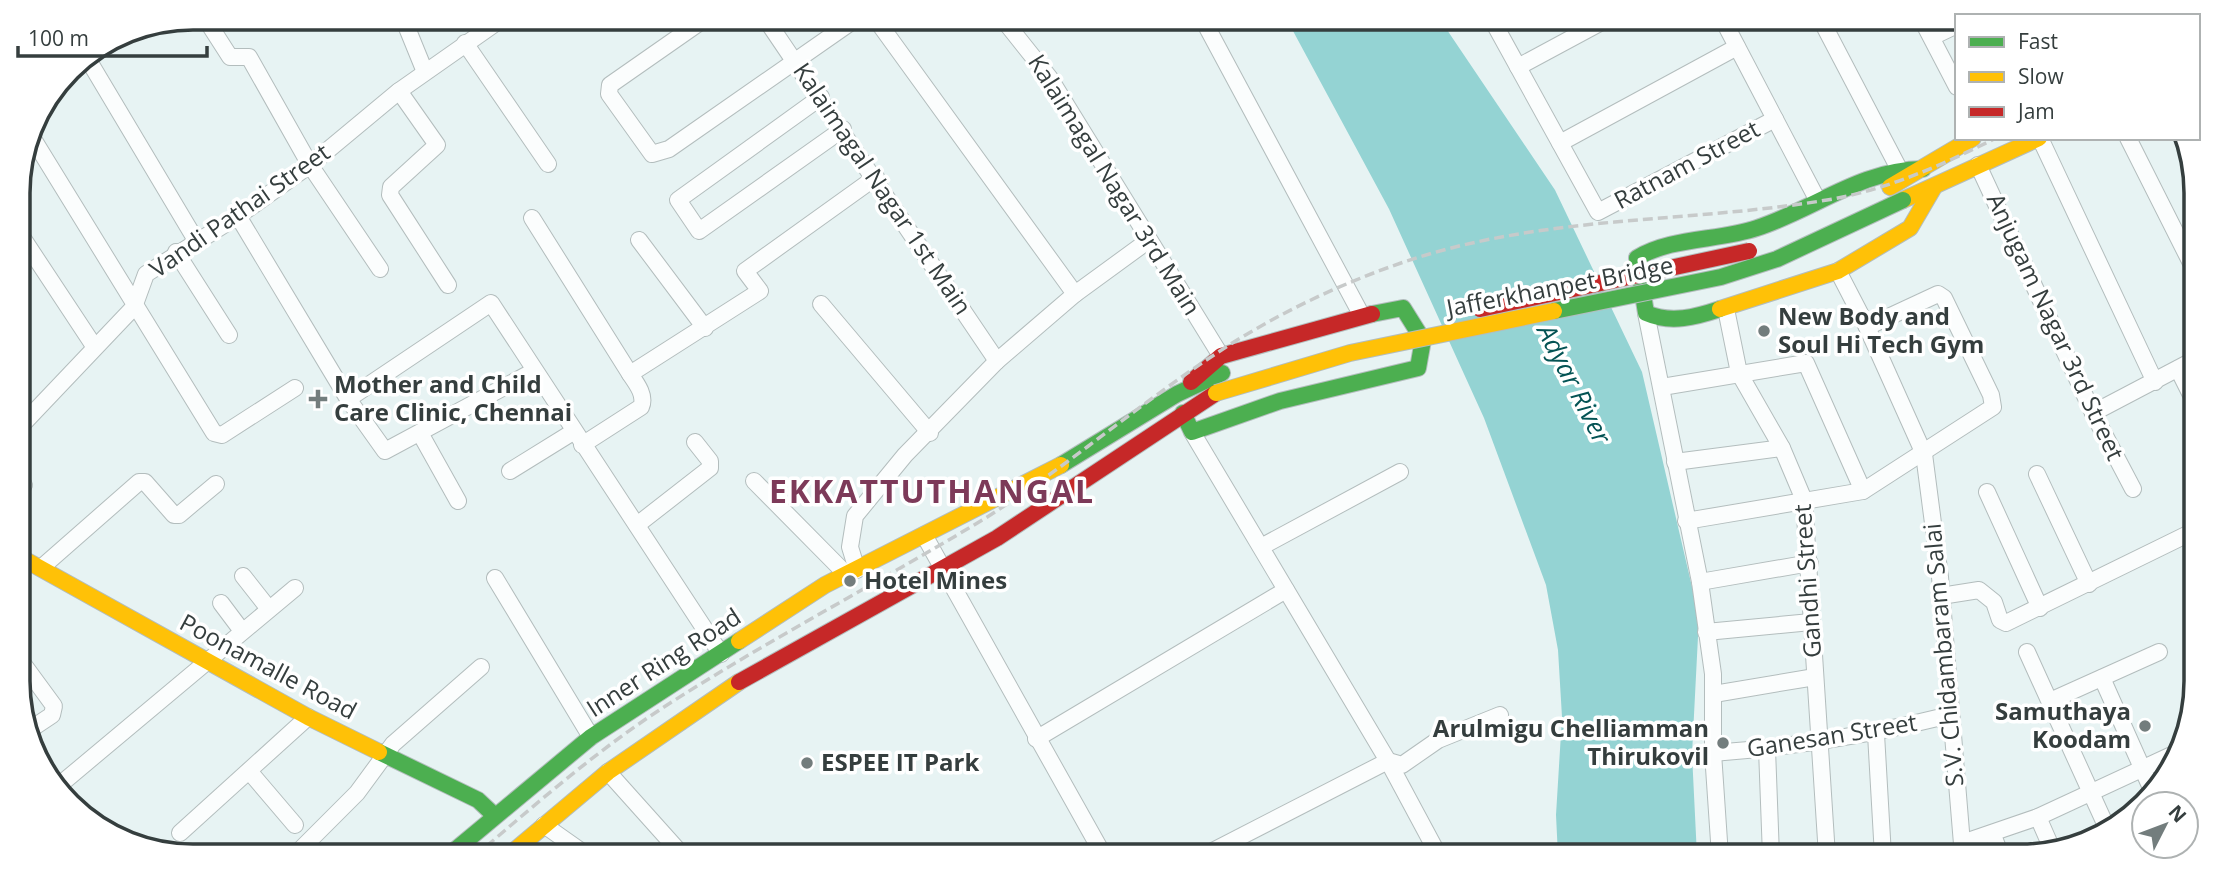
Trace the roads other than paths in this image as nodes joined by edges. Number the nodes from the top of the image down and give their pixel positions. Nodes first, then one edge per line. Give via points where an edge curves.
1 (213, 30) edge
2 (408, 30) edge
3 (485, 30) edge
4 (689, 30) edge
5 (774, 30) edge
6 (840, 30) edge
7 (884, 30) edge
8 (1012, 30) edge
9 (1208, 30) edge
10 (1497, 30) edge
11 (1587, 30) edge
12 (1728, 30) edge
13 (1826, 30) edge
14 (1928, 30) edge
15 (1947, 30) edge
16 (1932, 37) junction
17 (465, 43) junction
18 (1737, 47) junction
19 (797, 61) junction
20 (91, 65) edge
21 (1518, 67) junction
22 (425, 72) junction
23 (1955, 83) edge
24 (399, 91) junction
25 (821, 97) junction
26 (1775, 119) junction
27 (843, 129) junction
28 (1970, 140) edge
29 (2034, 140) edge
30 (2040, 140) edge
31 (2129, 140) edge
32 (1560, 143) junction
33 (37, 145) edge
34 (548, 164) dead end
35 (310, 165) junction
36 (1978, 165) junction
37 (1898, 167) junction
38 (1923, 169) junction
39 (876, 177) junction
40 (1934, 187) junction
41 (1818, 201) junction
42 (238, 216) junction
43 (532, 219) dead end
44 (639, 240) dead end
45 (1149, 240) junction
46 (197, 242) junction
47 (30, 249) edge
48 (2184, 249) edge
49 (176, 252) junction
50 (380, 269) dead end
51 (1838, 271) junction
52 (448, 285) dead end
53 (1075, 294) junction
54 (821, 304) dead end
55 (134, 307) junction
56 (1726, 309) junction
57 (1646, 313) junction
58 (1362, 316) junction
59 (1867, 327) junction
60 (705, 328) junction
61 (229, 335) dead end
62 (94, 346) junction
63 (1221, 356) junction
64 (997, 361) junction
65 (2184, 366) edge
66 (534, 371) junction
67 (1222, 373) joint
68 (1739, 373) junction
69 (631, 374) junction
70 (2155, 382) junction
71 (1662, 387) junction
72 (295, 388) dead end
73 (1177, 394) junction
74 (348, 399) junction
75 (1183, 413) junction
76 (2093, 413) junction
77 (30, 416) edge
78 (1192, 432) junction
79 (420, 433) junction
80 (930, 433) junction
81 (577, 438) junction
82 (695, 442) dead end
83 (1782, 448) junction
84 (1924, 454) junction
85 (1675, 462) junction
86 (510, 471) dead end
87 (1400, 472) dead end
88 (2037, 474) dead end
89 (754, 481) dead end
90 (216, 484) dead end
91 (2133, 489) dead end
92 (1863, 491) junction
93 (1987, 492) dead end
94 (1804, 500) junction
95 (458, 501) dead end
96 (1686, 521) junction
97 (637, 525) junction
98 (924, 536) junction
99 (2184, 536) edge
100 (1261, 547) junction
101 (30, 562) edge
102 (1810, 562) junction
103 (41, 568) junction
104 (942, 569) junction
105 (852, 573) junction
106 (243, 576) dead end
107 (495, 578) dead end
108 (1700, 582) junction
109 (2089, 584) junction
110 (295, 588) dead end
111 (1286, 590) junction
112 (1941, 596) junction
113 (221, 603) dead end
114 (2040, 608) junction
115 (269, 610) junction
116 (1811, 622) junction
117 (242, 631) junction
118 (1706, 632) junction
119 (2027, 652) dead end
120 (2159, 652) dead end
121 (720, 654) junction
122 (206, 660) junction
123 (481, 667) dead end
124 (30, 674) edge
125 (1815, 677) junction
126 (2102, 678) junction
127 (1714, 694) junction
128 (2050, 701) junction
129 (1500, 715) dead end
130 (1950, 715) junction
131 (308, 717) junction
132 (36, 726) edge
133 (1876, 734) junction
134 (591, 737) junction
135 (1036, 739) junction
136 (1821, 743) junction
137 (1767, 749) junction
138 (385, 753) junction
139 (1713, 753) junction
140 (2164, 759) edge
141 (1388, 761) junction
142 (2143, 769) junction
143 (249, 771) junction
144 (608, 772) junction
145 (64, 782) edge
146 (2149, 783) edge
147 (2092, 794) junction
148 (494, 815) junction
149 (2038, 817) junction
150 (2104, 821) edge
151 (295, 825) dead end
152 (544, 825) junction
153 (180, 833) dead end
154 (1993, 835) junction
155 (2049, 842) edge
156 (306, 844) edge
157 (461, 844) edge
158 (526, 844) edge
159 (571, 844) edge
160 (673, 844) edge
161 (1097, 844) edge
162 (1226, 844) edge
163 (1432, 844) edge
164 (1719, 844) edge
165 (1771, 844) edge
166 (1826, 844) edge
167 (1883, 844) edge
168 (1961, 844) edge
169 (1974, 844) edge
170 (1996, 844) edge

1 - 35 street via 230,57 248,57
2 - 22 street
3 - 17 street, Vandi Pathai Street
4 - 19 street via 610,85 609,94 652,154 662,153
5 - 19 street, Kalaimagal Nagar 1st Main
6 - 19 street
7 - 53 street
8 - 45 street, Kalaimagal Nagar 3rd Main via 1049,77
9 - 58 street
10 - 21 street
11 - 21 street
12 - 18 street
13 - 37 street
14 - 16 street
15 - 16 street
16 - 23 street
17 - 22 street, Vandi Pathai Street
17 - 34 street
18 - 26 street
18 - 32 street
19 - 25 street, Kalaimagal Nagar 1st Main
20 - 46 street
21 - 32 street
22 - 24 street, Vandi Pathai Street
24 - 35 street, Vandi Pathai Street
24 - 52 street via 437,145 391,187 390,195
25 - 27 street, Kalaimagal Nagar 1st Main
25 - 27 street via 678,200 699,231
26 - 32 street, Ratnam Street via 1598,212
26 - 41 street
27 - 39 street, Kalaimagal Nagar 1st Main
28 - 38 main road
29 - 36 main road
30 - 70 street
31 - 48 street
33 - 55 street
35 - 42 street, Vandi Pathai Street
35 - 50 street
36 - 40 main road
36 - 76 street, Anjugam Nagar 3rd Street
37 - 38 main road
37 - 41 main road via 1857,180
38 - 67 main road, Jafferkhanpet Bridge, bridge via 1773,244 1747,252 1311,346
39 - 60 street via 745,271 760,291
39 - 64 street, Kalaimagal Nagar 1st Main
40 - 51 main road via 1910,228
40 - 75 main road, Jafferkhanpet Bridge, bridge via 1757,267 1350,353 1216,393
41 - 57 main road via 1757,228 1637,258
42 - 46 street, Vandi Pathai Street
42 - 74 street
43 - 69 street
44 - 60 street
45 - 53 street
45 - 63 street, Kalaimagal Nagar 3rd Main
46 - 49 street, Vandi Pathai Street
47 - 62 street
49 - 55 street, Vandi Pathai Street via 146,274
49 - 61 street
51 - 56 main road
51 - 59 street, S.V. Chidambaram Salai
53 - 64 street
54 - 80 street
55 - 62 street, Vandi Pathai Street
55 - 72 street via 217,437
56 - 57 main road via 1676,319
56 - 68 street, Gandhi Street
57 - 71 street
58 - 63 main road
58 - 78 main road via 1404,308 1423,340 1418,368 1280,401
59 - 84 street, S.V. Chidambaram Salai
59 - 84 street via 1938,294 1991,395 1993,407 1986,415
60 - 69 street
62 - 77 street, Vandi Pathai Street
63 - 73 main road
64 - 80 street
65 - 70 street
66 - 74 street via 491,303
66 - 79 street
66 - 81 street
67 - 73 main road, Inner Ring Road
68 - 71 street
68 - 83 street, Gandhi Street
68 - 92 street via 1805,363
69 - 81 street via 640,389 641,407 607,428
70 - 76 street
71 - 85 street
73 - 98 main road, Inner Ring Road via 1063,464
74 - 79 street via 385,451
75 - 78 main road
75 - 104 main road via 997,538
76 - 91 street, Anjugam Nagar 3rd Street
78 - 100 street
79 - 95 street
80 - 105 street via 905,455 855,516
81 - 86 street
81 - 97 street
82 - 97 street via 710,468
83 - 85 street
83 - 94 street, Gandhi Street
84 - 92 street
84 - 112 street, S.V. Chidambaram Salai
85 - 96 street
87 - 100 street
88 - 109 street
89 - 105 street
90 - 103 street via 174,515 145,482 139,482
92 - 94 street
93 - 114 street
94 - 96 street
94 - 102 street, Gandhi Street
96 - 108 street
97 - 121 street
98 - 104 street
98 - 105 main road, Inner Ring Road
99 - 109 street
100 - 111 street
101 - 103 main road, Poonamalle Road
102 - 108 street
102 - 116 street, Gandhi Street
103 - 122 main road, Poonamalle Road
104 - 135 street
104 - 144 main road via 739,682
105 - 121 main road, Inner Ring Road via 825,585
106 - 115 street
107 - 134 street
108 - 118 street
109 - 114 street
110 - 115 street
111 - 135 street
111 - 141 street
112 - 114 street via 1979,590 1994,602 2003,623
112 - 130 street, S.V. Chidambaram Salai
113 - 117 street
115 - 117 street
116 - 118 street
116 - 125 street, Gandhi Street
117 - 122 street
118 - 127 street
119 - 128 street
120 - 126 street
121 - 134 main road, Inner Ring Road
122 - 131 main road, Poonamalle Road
122 - 145 street
123 - 138 street
124 - 132 street via 54,706 51,715
125 - 127 street
125 - 136 street, Gandhi Street
126 - 128 street
126 - 142 street
127 - 139 street
128 - 147 street
129 - 141 street via 1438,740 1402,765
130 - 133 street, Ganesan Street
130 - 168 street, S.V. Chidambaram Salai
131 - 138 main road, Poonamalle Road
131 - 143 street
133 - 136 street, Ganesan Street
133 - 167 street
134 - 148 main road, Inner Ring Road
135 - 161 street
136 - 137 street, Ganesan Street
136 - 166 street, Gandhi Street
137 - 139 street, Ganesan Street
137 - 165 street
138 - 148 main road, Poonamalle Road via 478,800
138 - 156 street via 357,793
139 - 164 street
140 - 142 street
141 - 162 street
141 - 163 street
142 - 146 street
142 - 147 street
143 - 151 street
143 - 153 street
144 - 152 main road
144 - 160 street
147 - 149 street
147 - 150 street
148 - 157 main road, Inner Ring Road
149 - 154 street
149 - 155 street
152 - 158 main road
152 - 159 street
154 - 169 street
154 - 170 street

